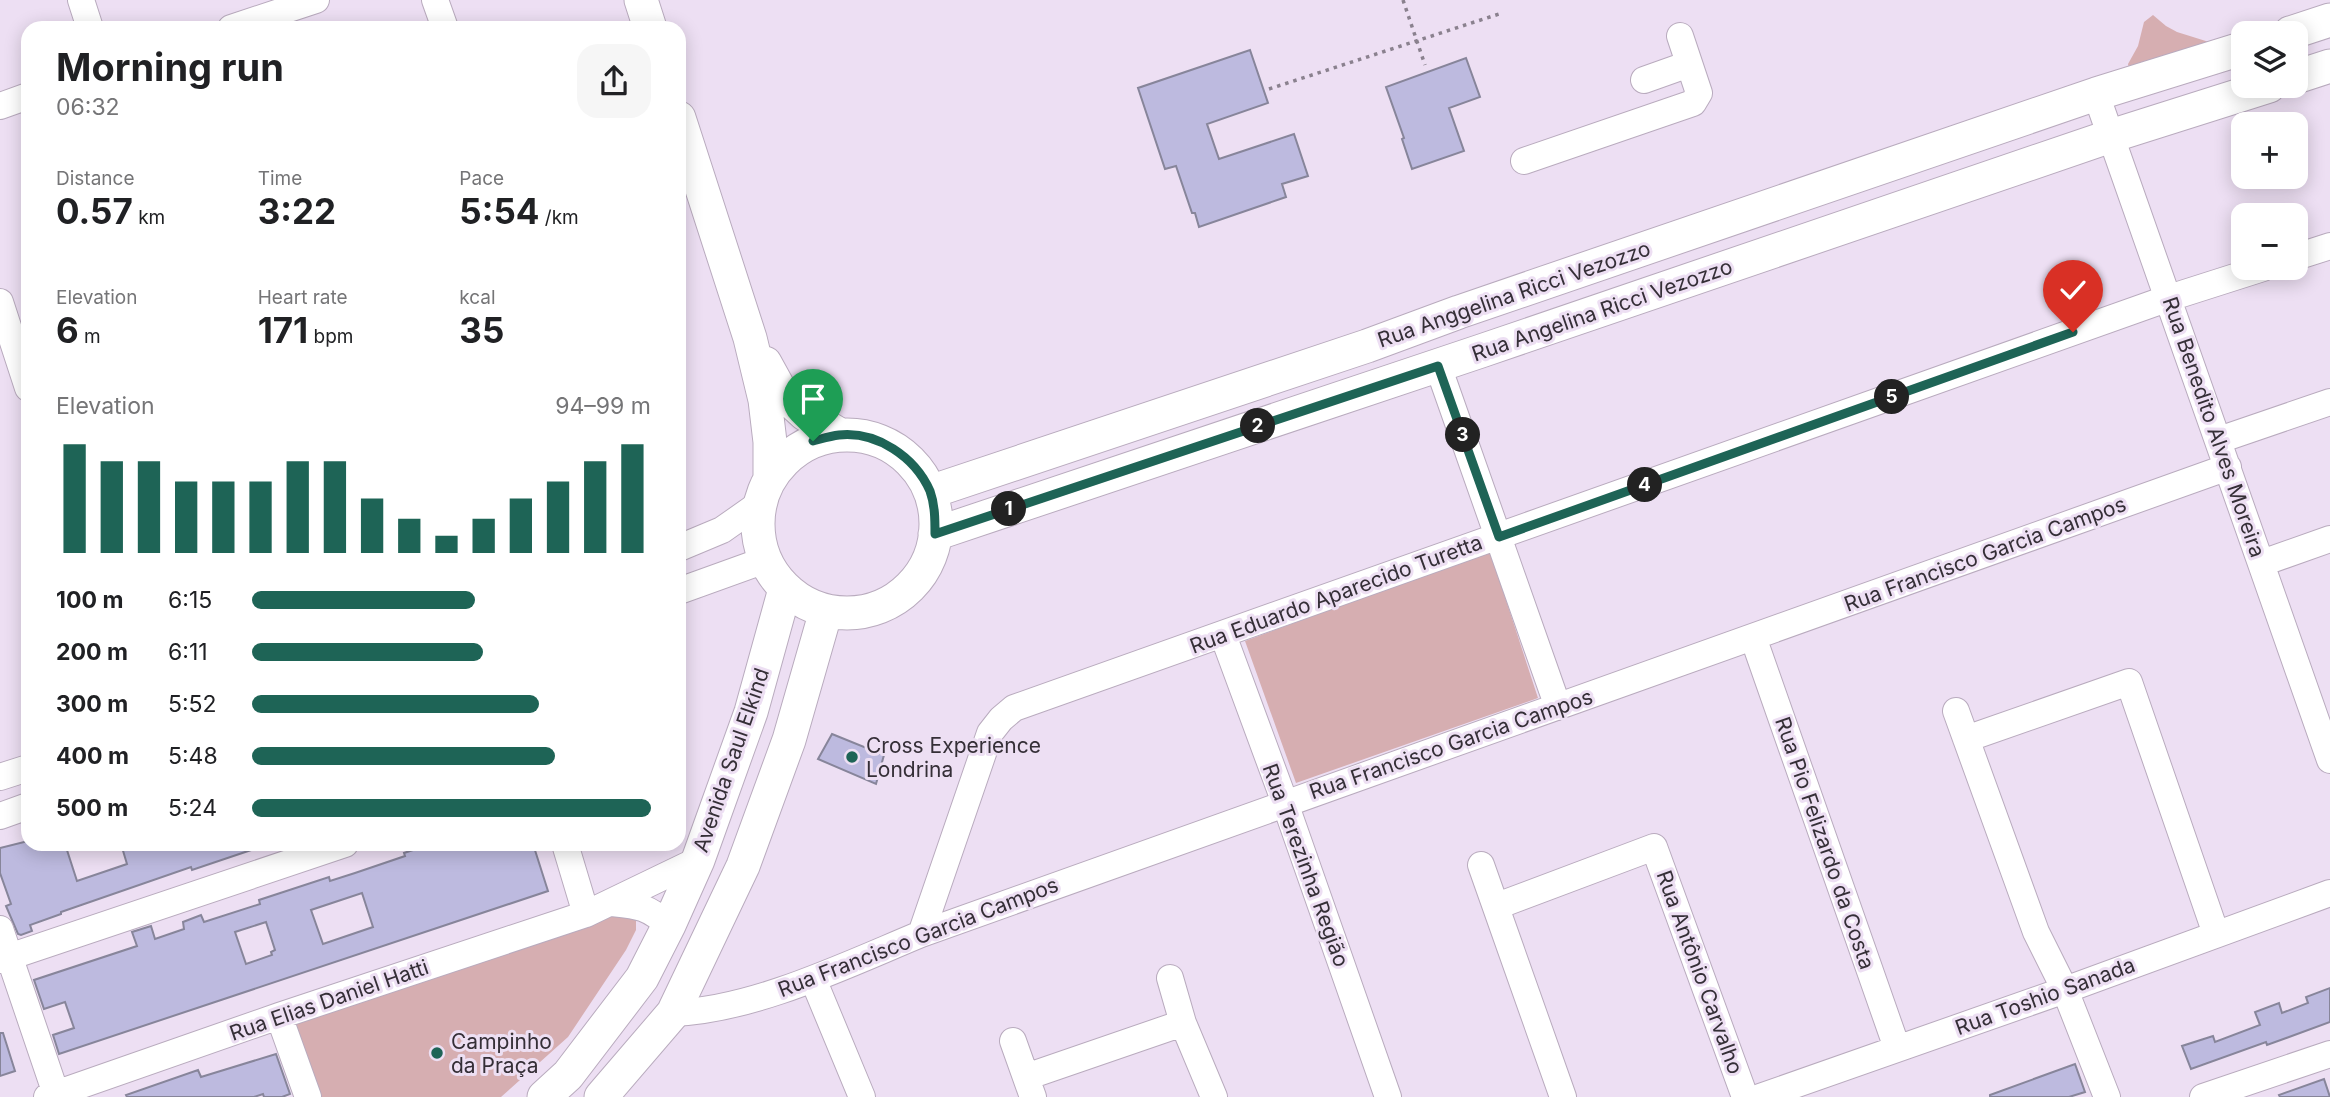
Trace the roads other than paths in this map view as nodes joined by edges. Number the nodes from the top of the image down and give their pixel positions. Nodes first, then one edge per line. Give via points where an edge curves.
1 (81, 0) edge
2 (316, 0) edge
3 (435, 0) edge
4 (641, 0) edge
5 (265, 15) edge
6 (2330, 20) edge
7 (88, 21) edge
8 (442, 21) edge
9 (648, 21) edge
10 (2308, 27) edge
11 (1680, 36) dead end
12 (2231, 52) edge
13 (1689, 64) junction
14 (2330, 66) edge
15 (2308, 73) edge
16 (1644, 80) dead end
17 (2096, 94) junction
18 (21, 98) edge
19 (2231, 98) edge
20 (0, 106) edge
21 (2111, 136) junction
22 (686, 140) edge
23 (1524, 161) dead end
24 (2330, 246) edge
25 (2308, 253) edge
26 (2231, 278) edge
27 (2169, 298) junction
28 (0, 302) edge
29 (1467, 309) junction
30 (750, 338) junction
31 (1481, 351) junction
32 (21, 366) edge
33 (1438, 366) junction
34 (2330, 402) edge
35 (840, 435) junction
36 (2219, 440) junction
37 (2228, 467) junction
38 (765, 491) junction
39 (930, 492) junction
40 (935, 534) junction
41 (1499, 537) junction
42 (2330, 539) edge
43 (686, 545) edge
44 (765, 560) junction
45 (2262, 562) junction
46 (686, 588) edge
47 (785, 589) junction
48 (827, 611) junction
49 (1223, 635) junction
50 (1753, 637) junction
51 (1558, 707) junction
52 (1956, 711) dead end
53 (2323, 717) edge
54 (1966, 739) junction
55 (2330, 760) edge
56 (21, 770) edge
57 (0, 777) edge
58 (1285, 803) junction
59 (21, 808) edge
60 (0, 816) edge
61 (324, 851) edge
62 (567, 851) edge
63 (698, 860) junction
64 (1481, 865) dead end
65 (2330, 893) edge
66 (611, 903) junction
67 (1497, 906) junction
68 (586, 914) junction
69 (669, 925) junction
70 (0, 929) edge
71 (921, 934) junction
72 (2217, 934) junction
73 (5, 958) edge
74 (1170, 978) dead end
75 (813, 979) junction
76 (2065, 990) junction
77 (673, 1013) junction
78 (279, 1016) junction
79 (1183, 1023) junction
80 (1013, 1041) dead end
81 (1897, 1048) junction
82 (2330, 1054) edge
83 (1029, 1087) edge
84 (53, 1096) edge
85 (308, 1097) edge
86 (544, 1097) edge
87 (601, 1097) edge
88 (862, 1097) edge
89 (1214, 1097) edge
90 (1388, 1097) edge
91 (1563, 1097) edge
92 (1745, 1097) edge
93 (1760, 1097) edge
94 (2107, 1097) edge
95 (2203, 1097) edge

1 - 7 street
2 - 5 street
3 - 8 street
4 - 9 main road
6 - 10 main road
11 - 13 street
12 - 17 main road
13 - 16 street
13 - 23 street via 1699,93 1693,103
14 - 15 main road
17 - 21 street, Rua Benedito Alves Moreira
17 - 29 main road, Rua Anggelina Ricci Vezozzo
18 - 20 street
19 - 21 main road, Rua Angelina Ricci Vezozzo
21 - 27 street, Rua Benedito Alves Moreira
21 - 31 main road, Rua Angelina Ricci Vezozzo
22 - 30 main road
24 - 25 street
26 - 27 street, Rua Eduardo Aparecido Turetta
27 - 36 street, Rua Benedito Alves Moreira
27 - 41 street, Rua Eduardo Aparecido Turetta
28 - 32 street
29 - 31 main road
29 - 39 main road, Rua Anggelina Ricci Vezozzo
30 - 35 main road via 781,392 805,414
30 - 38 main road via 770,443
31 - 33 main road, Rua Angelina Ricci Vezozzo
33 - 40 main road, Rua Angelina Ricci Vezozzo
33 - 41 street
34 - 36 street
35 - 38 main road via 813,441 788,456
35 - 39 main road via 868,437 894,448 916,468
36 - 37 street, Rua Benedito Alves Moreira
37 - 45 street, Rua Benedito Alves Moreira
37 - 50 street, Rua Francisco Garcia Campos
38 - 43 street via 722,530
38 - 44 main road via 758,533
39 - 40 main road
40 - 48 main road via 929,558 916,580 898,597 851,613
41 - 49 street, Rua Eduardo Aparecido Turetta
41 - 51 street
42 - 45 street
44 - 46 street
44 - 47 main road
45 - 53 street, Rua Benedito Alves Moreira
47 - 48 main road
47 - 63 main road, Avenida Saul Elkind via 751,712
48 - 77 main road via 789,740 743,866
49 - 58 street, Rua Terezinha Região
49 - 71 street, Rua Eduardo Aparecido Turetta via 1014,708 1001,719 990,733
50 - 51 street, Rua Francisco Garcia Campos
50 - 81 street, Rua Pio Felizardo da Costa
51 - 58 street, Rua Francisco Garcia Campos
52 - 54 street
53 - 55 street, Rua Benedito Alves Moreira
54 - 72 street via 2129,682
54 - 76 street via 2036,932
56 - 57 street
58 - 71 street, Rua Francisco Garcia Campos
58 - 90 street, Rua Terezinha Região
59 - 60 street
61 - 73 street
62 - 68 street
63 - 66 street, Rua Elias Daniel Hatti
63 - 69 main road, Avenida Saul Elkind
64 - 67 street
65 - 72 street, Rua Toshio Sanada
66 - 68 street, Rua Elias Daniel Hatti
66 - 69 street via 642,906
67 - 91 street
67 - 92 street, Rua Antônio Carvalho via 1654,848
68 - 78 street, Rua Elias Daniel Hatti
69 - 86 main road, Avenida Saul Elkind via 642,978 568,1075
70 - 73 street
71 - 75 street, Rua Francisco Garcia Campos
72 - 76 street, Rua Toshio Sanada
73 - 84 street
74 - 79 street
75 - 77 street, Rua Francisco Garcia Campos via 720,1009
75 - 88 street
76 - 81 street, Rua Toshio Sanada
76 - 94 street
77 - 87 main road
78 - 84 street, Rua Elias Daniel Hatti
78 - 85 street
79 - 83 street
79 - 89 street
80 - 83 street
81 - 93 street, Rua Toshio Sanada
82 - 95 street

